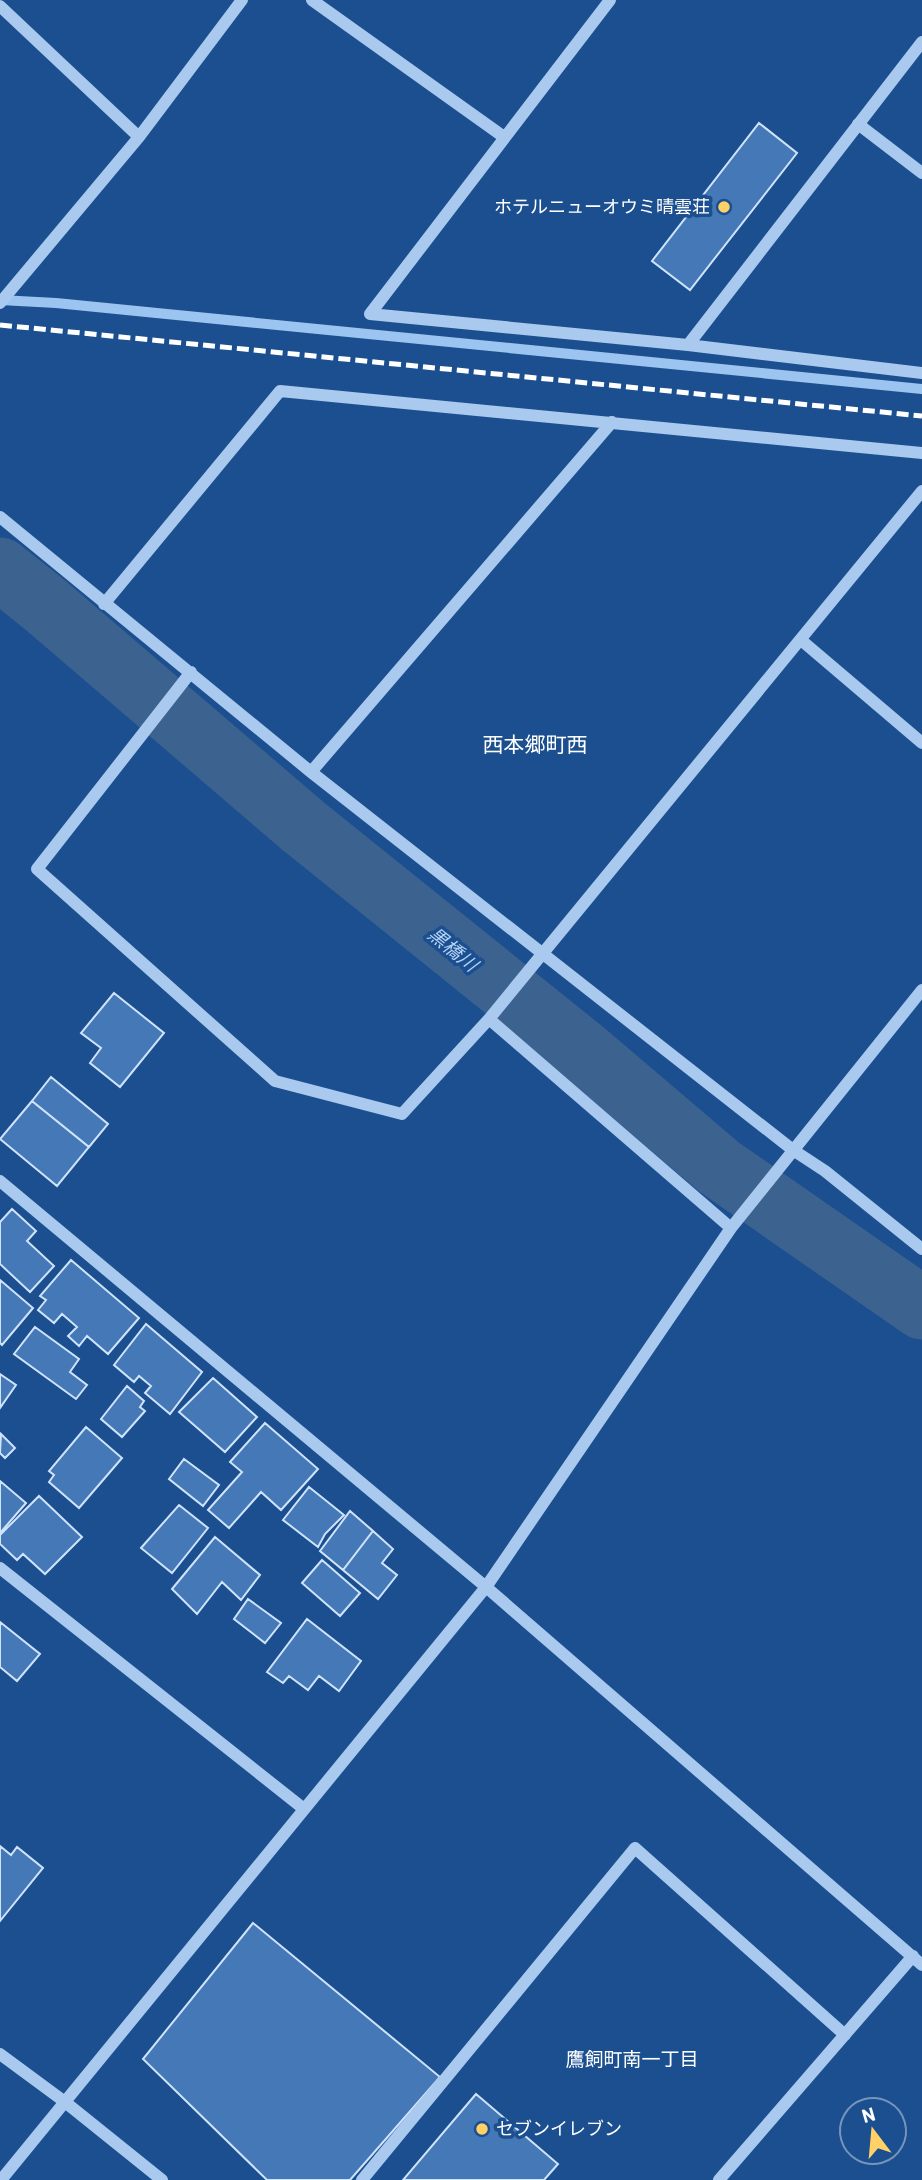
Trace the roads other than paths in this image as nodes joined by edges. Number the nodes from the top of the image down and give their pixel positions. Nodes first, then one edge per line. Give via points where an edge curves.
1 (242, 0) edge
2 (312, 0) edge
3 (610, 0) edge
4 (0, 6) edge
5 (922, 42) edge
6 (858, 124) junction
7 (139, 137) junction
8 (504, 137) junction
9 (922, 173) edge
10 (0, 303) edge
11 (688, 345) junction
12 (921, 372) edge
13 (612, 422) junction
14 (922, 453) edge
15 (922, 491) edge
16 (0, 517) edge
17 (104, 604) junction
18 (801, 640) junction
19 (191, 672) junction
20 (922, 743) edge
21 (311, 772) junction
22 (541, 954) junction
23 (922, 989) edge
24 (489, 1019) junction
25 (793, 1150) junction
26 (0, 1181) edge
27 (731, 1228) junction
28 (922, 1249) edge
29 (0, 1568) edge
30 (486, 1587) junction
31 (304, 1809) junction
32 (917, 1961) edge
33 (845, 2035) junction
34 (0, 2054) edge
35 (65, 2102) junction
36 (1, 2180) edge
37 (162, 2180) edge
38 (362, 2180) edge
39 (719, 2180) edge

1 - 7 street
2 - 8 street
3 - 8 street
4 - 7 street
5 - 6 street
6 - 9 street
6 - 11 street
7 - 10 street
8 - 11 street via 370,314
11 - 12 street
13 - 14 street
13 - 17 street via 280,391
13 - 21 street
15 - 18 street
16 - 17 street
17 - 19 street
18 - 20 street
18 - 22 street
19 - 21 street
19 - 24 street via 37,869 275,1081 402,1114
21 - 22 street
22 - 24 street
22 - 25 street
23 - 25 street
24 - 27 street
25 - 27 street
25 - 28 street
26 - 30 street
27 - 30 street
29 - 31 street
30 - 31 street
30 - 32 street
31 - 35 street
32 - 33 street
33 - 38 street via 635,1848
33 - 39 street
34 - 35 street
35 - 36 street
35 - 37 street

